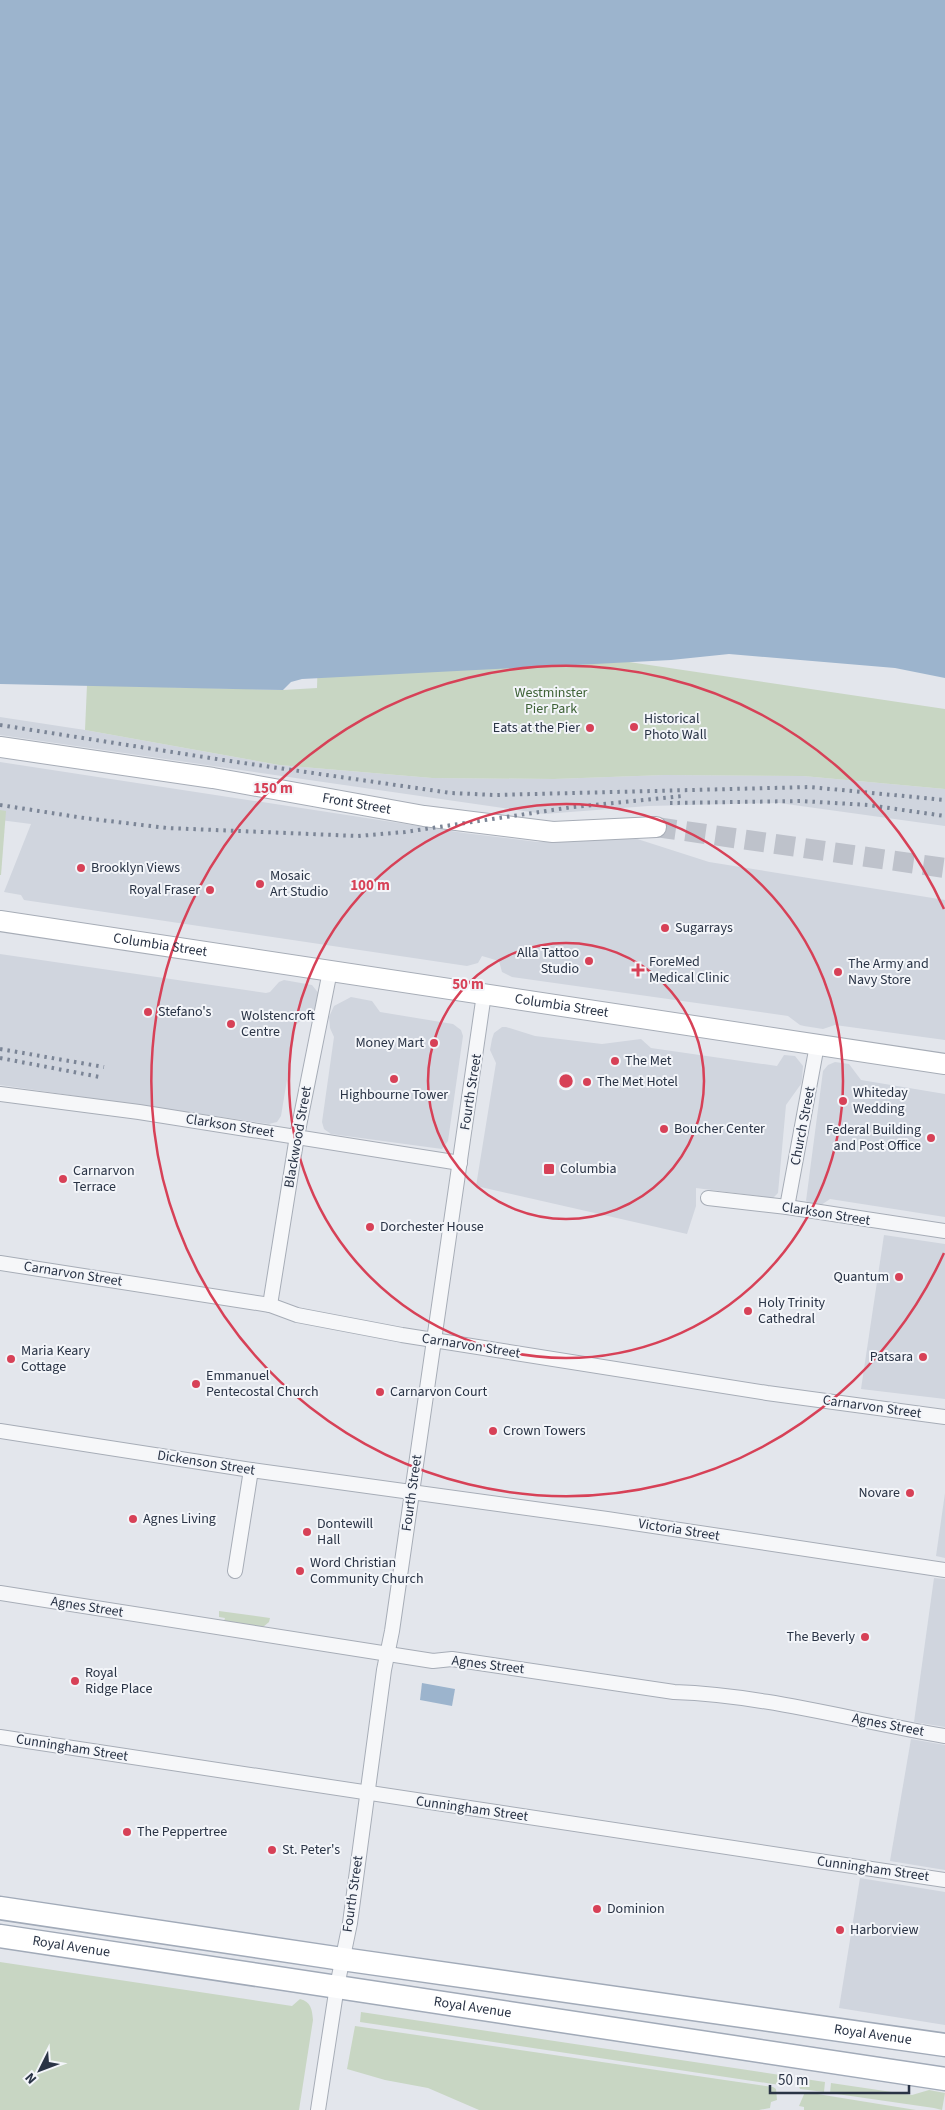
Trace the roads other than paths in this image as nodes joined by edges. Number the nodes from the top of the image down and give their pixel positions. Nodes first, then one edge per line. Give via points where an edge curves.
1 (0, 747) edge
2 (656, 826) tunnel mouth
3 (0, 921) edge
4 (330, 971) junction
5 (484, 994) junction
6 (817, 1045) junction
7 (945, 1064) edge
8 (0, 1094) edge
9 (297, 1136) junction
10 (460, 1163) junction
11 (708, 1198) dead end
12 (787, 1207) junction
13 (945, 1230) edge
14 (0, 1263) edge
15 (270, 1305) junction
16 (434, 1340) junction
17 (945, 1417) edge
18 (0, 1431) edge
19 (251, 1470) junction
20 (412, 1493) junction
21 (945, 1570) edge
22 (235, 1571) dead end
23 (0, 1593) edge
24 (387, 1654) junction
25 (945, 1736) edge
26 (0, 1737) edge
27 (367, 1793) junction
28 (945, 1880) edge
29 (0, 1908) edge
30 (0, 1936) edge
31 (342, 1959) junction
32 (337, 1986) junction
33 (945, 2044) edge
34 (945, 2079) edge
35 (318, 2110) edge

1 - 2 street, Front Street via 213,778 424,816 553,832
3 - 4 street, Columbia Street
4 - 5 street, Columbia Street
4 - 9 street, Blackwood Street
5 - 6 street, Columbia Street
5 - 10 street, Fourth Street
6 - 7 street, Columbia Street
6 - 12 street, Church Street
8 - 9 street, Clarkson Street
9 - 10 street, Clarkson Street
9 - 15 street, Blackwood Street
10 - 16 street, Fourth Street
11 - 12 street, Clarkson Street
12 - 13 street, Clarkson Street
14 - 15 street, Carnarvon Street
15 - 16 street, Carnarvon Street via 297,1315
16 - 17 street, Carnarvon Street via 768,1393
16 - 20 street, Fourth Street
18 - 19 street, Dickenson Street
19 - 20 street, Dickenson Street
19 - 22 street
20 - 21 street, Victoria Street
20 - 24 street, Fourth Street
23 - 24 street, Agnes Street
24 - 25 street, Agnes Street via 433,1661 452,1659 674,1692 708,1693
24 - 27 street, Fourth Street
26 - 27 street, Cunningham Street
27 - 28 street, Cunningham Street
27 - 31 street, Fourth Street via 350,1923
29 - 31 main road, Royal Avenue
30 - 32 main road, Royal Avenue
31 - 32 street, Fourth Street
31 - 33 main road, Royal Avenue
32 - 34 main road, Royal Avenue
32 - 35 street, Fourth Street

